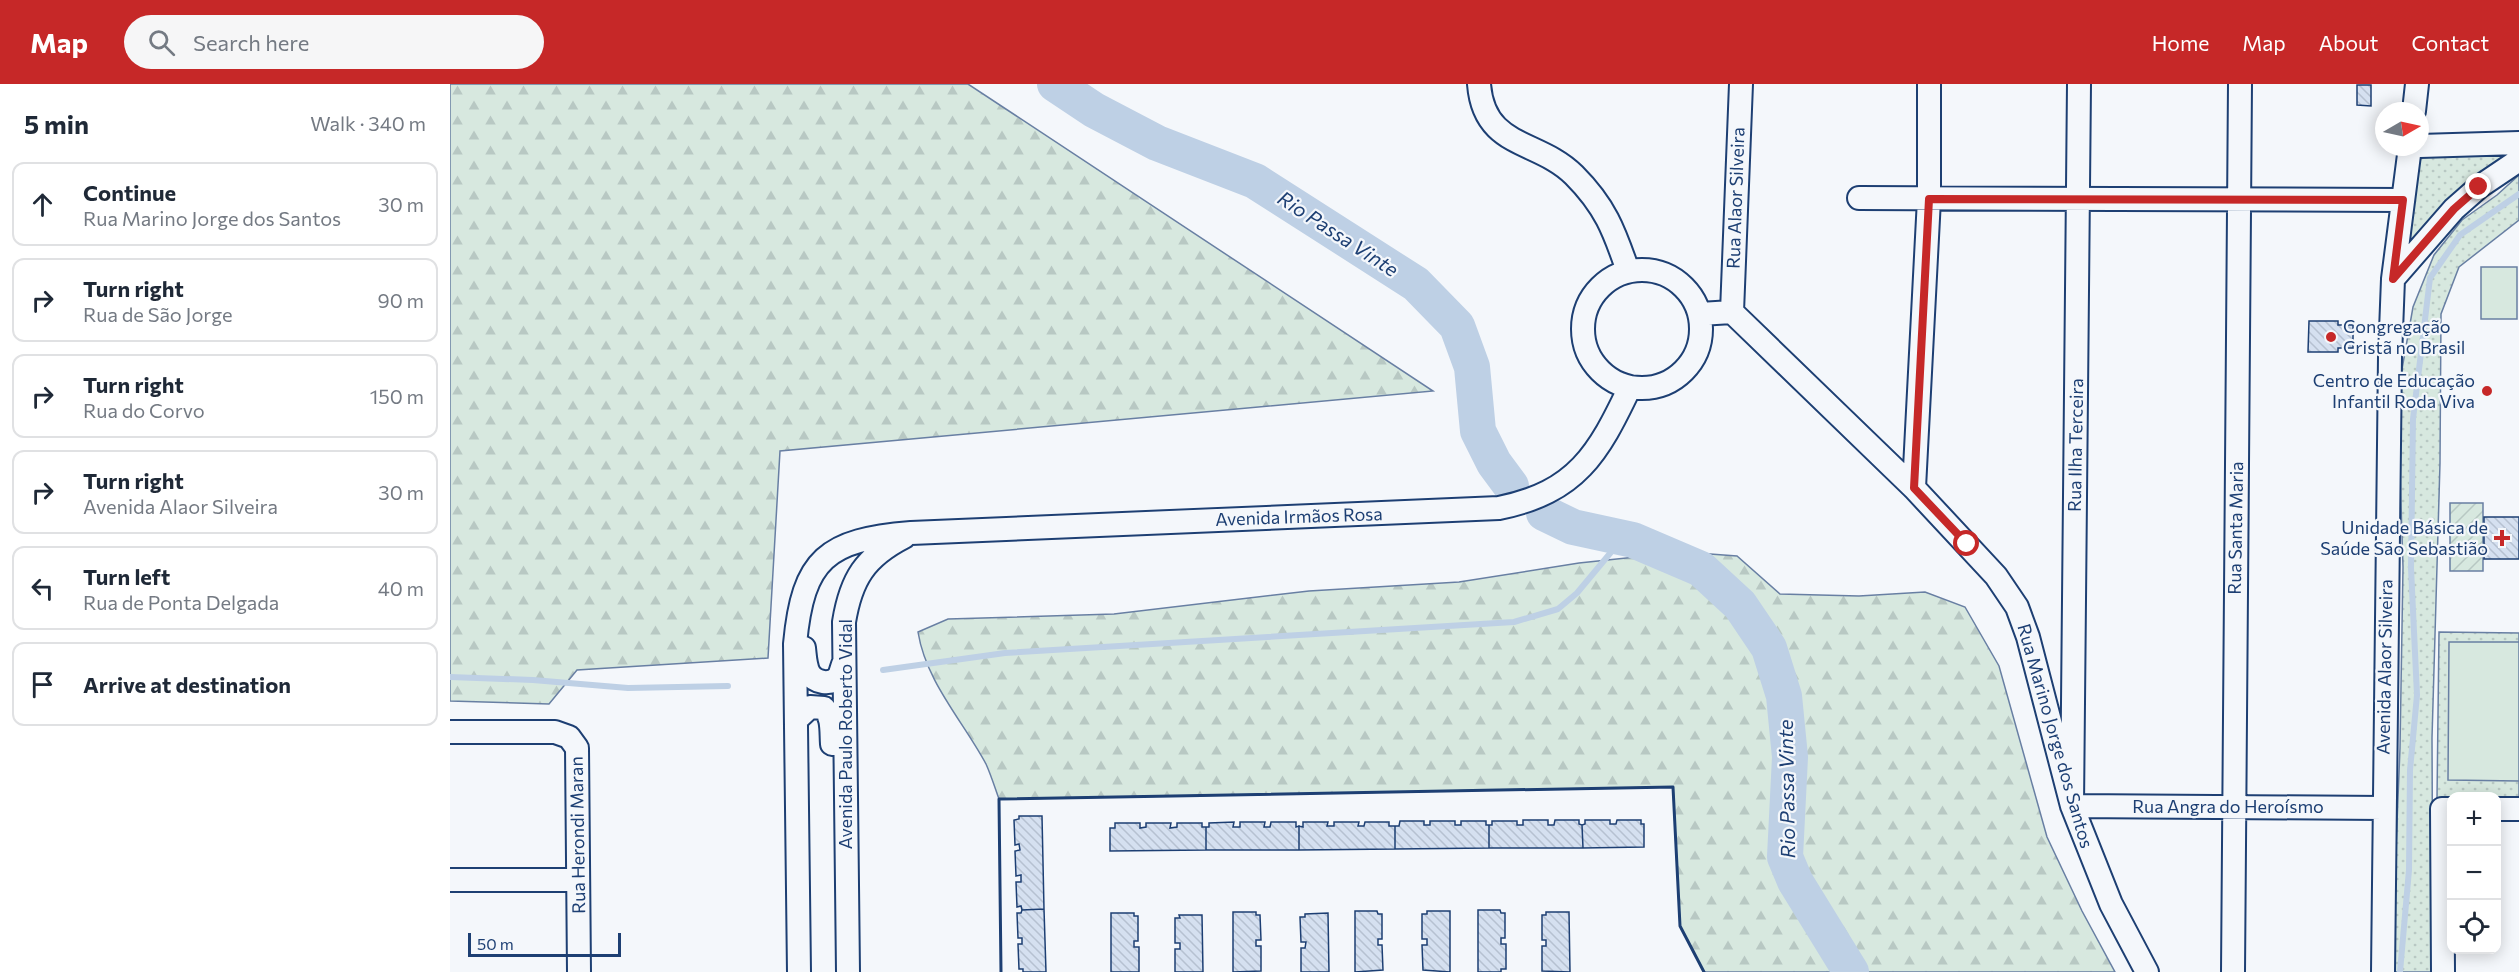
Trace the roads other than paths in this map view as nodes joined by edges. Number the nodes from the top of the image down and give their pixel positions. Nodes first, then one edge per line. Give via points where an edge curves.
1 (1479, 84) edge
2 (1741, 84) edge
3 (1929, 84) edge
4 (2079, 84) edge
5 (2240, 84) edge
6 (2417, 84) edge
7 (2415, 102) edge
8 (2519, 143) edge
9 (2429, 146) edge
10 (2409, 156) edge
11 (2519, 160) edge
12 (1859, 198) dead end
13 (1929, 199) junction
14 (2078, 199) junction
15 (2239, 199) junction
16 (2403, 200) junction
17 (1628, 271) junction
18 (2393, 279) junction
19 (1732, 312) junction
20 (1700, 314) junction
21 (1630, 387) junction
22 (1914, 488) junction
23 (911, 533) junction
24 (803, 598) junction
25 (844, 662) junction
26 (796, 720) junction
27 (450, 732) edge
28 (2072, 806) junction
29 (2234, 807) junction
30 (2384, 808) junction
31 (846, 809) junction
32 (2447, 809) edge
33 (2501, 809) edge
34 (2519, 809) edge
35 (450, 880) edge
36 (578, 880) junction
37 (579, 972) edge
38 (799, 972) edge
39 (848, 972) edge
40 (2147, 972) edge
41 (2233, 972) edge
42 (2382, 972) edge
43 (2443, 972) edge

1 - 17 street via 1489,119 1501,132 1572,173 1597,200 1612,226
2 - 19 street, Rua Alaor Silveira
3 - 13 street
4 - 14 street, Rua Ilha Terceira
5 - 15 street, Rua Santa Maria
6 - 7 street
8 - 9 street
10 - 16 street, Avenida Alaor Silveira
11 - 18 street via 2454,209
12 - 13 street
13 - 14 street
13 - 22 street
14 - 15 street
14 - 28 street, Rua Ilha Terceira
15 - 16 street
15 - 29 street, Rua Santa Maria
16 - 18 street, Avenida Alaor Silveira
17 - 20 street via 1651,270 1673,278 1690,293
17 - 21 street via 1597,290 1587,306 1583,324 1586,348 1595,364 1608,378
18 - 30 street, Avenida Alaor Silveira via 2387,432
19 - 20 street
19 - 22 street, Rua Marino Jorge dos Santos
20 - 21 street via 1698,350 1685,370 1666,384
21 - 23 street, Avenida Irmãos Rosa via 1605,438 1583,467 1536,498 1499,508
22 - 28 street, Rua Marino Jorge dos Santos via 1996,576 2017,607
23 - 24 street via 872,536 832,552 813,573
23 - 25 street, Avenida Paulo Roberto Vidal via 883,547 856,579 844,622
24 - 25 street via 809,672 815,680 830,682 838,677
24 - 26 street via 795,644
25 - 31 street, Avenida Paulo Roberto Vidal
26 - 31 street via 810,707 818,706 828,713 832,776
26 - 38 street
27 - 36 street, Rua Herondi Maran via 555,732 569,737 577,748
28 - 29 street, Rua Angra do Heroísmo
28 - 40 street, Rua Marino Jorge dos Santos via 2111,904
29 - 30 street, Rua Angra do Heroísmo
29 - 41 street, Rua Santa Maria
30 - 42 street, Avenida Alaor Silveira
31 - 39 street, Avenida Paulo Roberto Vidal
32 - 43 street
33 - 34 street
35 - 36 street
36 - 37 street, Rua Herondi Maran

